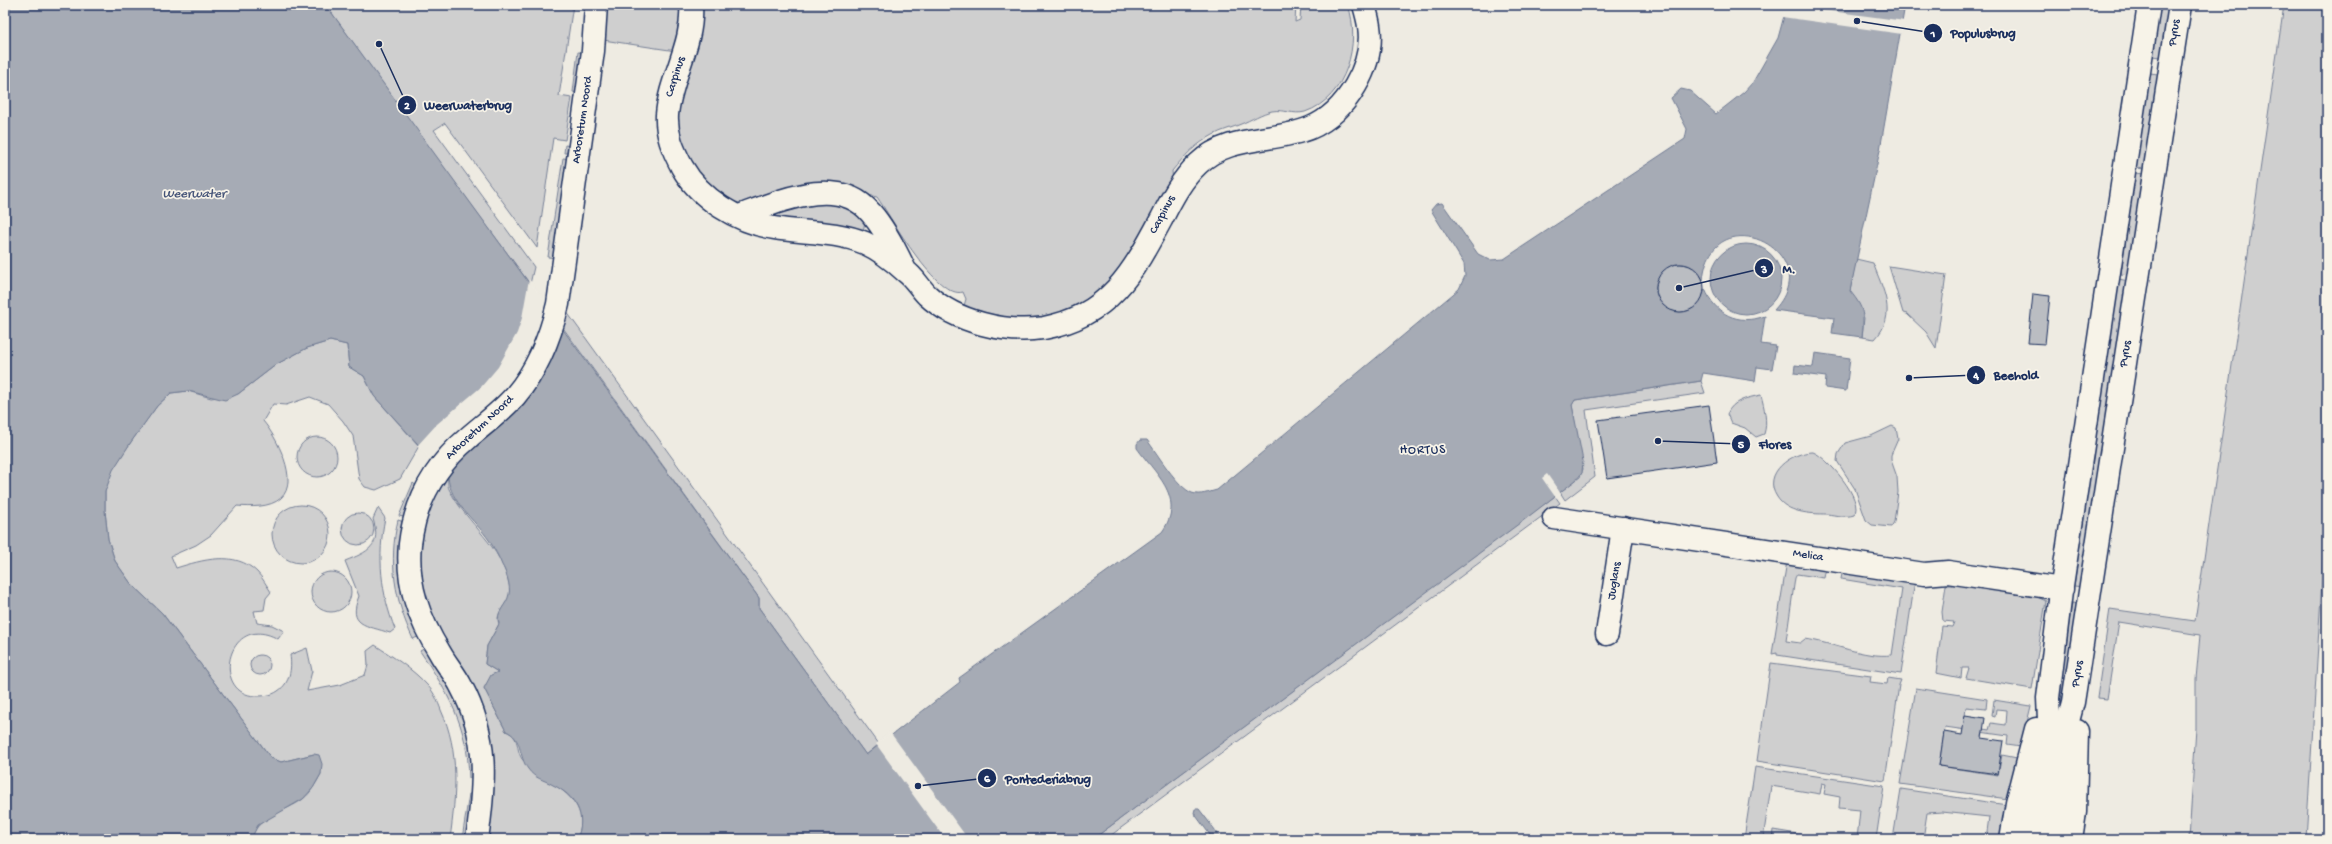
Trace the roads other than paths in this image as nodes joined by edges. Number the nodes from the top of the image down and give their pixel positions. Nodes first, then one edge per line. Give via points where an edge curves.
1 (596, 5) edge
2 (691, 5) edge
3 (1364, 5) edge
4 (2149, 5) edge
5 (2180, 5) edge
6 (739, 216) junction
7 (906, 271) junction
8 (1554, 518) dead end
9 (1623, 528) junction
10 (2062, 589) junction
11 (1607, 634) dead end
12 (2048, 698) junction
13 (2073, 702) junction
14 (477, 839) edge
15 (2011, 839) edge
16 (2031, 839) edge
17 (2050, 839) edge
18 (2071, 839) edge

1 - 14 street, Arboretum Noord via 594,51 558,304 552,329 542,355 528,379 503,409 443,463 416,511 410,544 411,584 422,620 461,686 475,720 483,755 484,791
2 - 6 street, Carpinus via 690,31 668,98 668,135 685,172 698,189 713,203
3 - 7 street, Carpinus via 1370,27 1367,57 1360,78 1341,104 1310,128 1226,146 1211,153 1178,187 1150,240 1121,286 1098,307 1074,320 1045,328 1019,329 996,326 964,317 944,306 928,296
4 - 10 street
5 - 13 street, Pyrus
6 - 7 street, Carpinus via 772,228 830,234 866,244
6 - 7 street, Carpinus via 804,195 844,195 857,201 870,212
8 - 9 street, Melica
9 - 10 street, Melica via 1924,574 1948,572
9 - 11 street, Juglans
10 - 12 street
12 - 15 street via 2038,719 2021,785
12 - 16 street via 2049,720
13 - 17 street, Pyrus via 2067,725
13 - 18 street, Pyrus via 2078,723 2076,793

